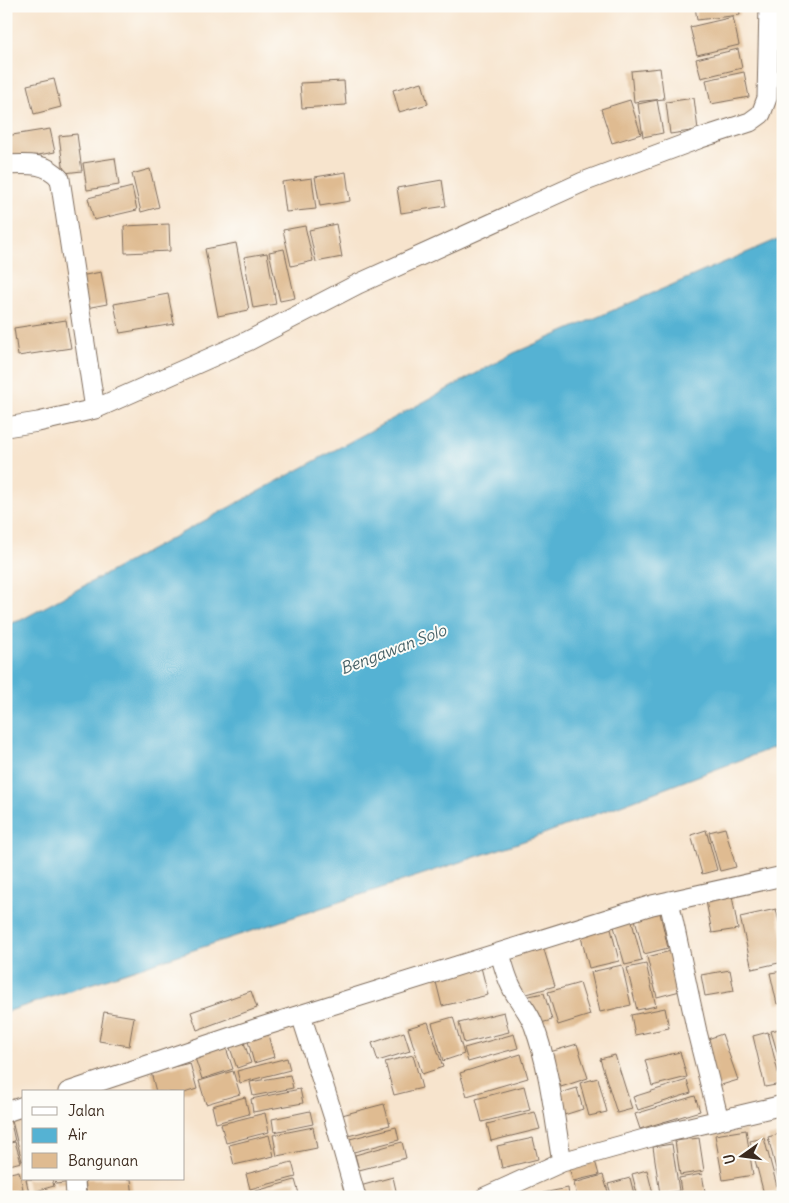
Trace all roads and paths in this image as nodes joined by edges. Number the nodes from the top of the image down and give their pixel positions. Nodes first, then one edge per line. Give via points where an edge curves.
1 (769, 6) edge
2 (6, 165) edge
3 (95, 409) junction
4 (6, 426) edge
5 (783, 876) edge
6 (669, 901) junction
7 (500, 953) junction
8 (301, 1015) junction
9 (74, 1090) edge
10 (783, 1105) edge
11 (22, 1107) edge
12 (6, 1112) edge
13 (719, 1120) junction
14 (562, 1162) junction
15 (75, 1180) edge
16 (76, 1197) edge
17 (356, 1197) edge
18 (485, 1197) edge

1 - 3 street via 767,98 761,114 750,122 583,182 358,284 248,341
2 - 3 street via 47,167 60,180
3 - 4 street
5 - 6 street
6 - 7 street
6 - 13 street
7 - 8 street
7 - 14 street via 511,987 539,1041
8 - 9 street
8 - 17 street
10 - 13 street
11 - 12 street
13 - 14 street
14 - 18 street
15 - 16 street

